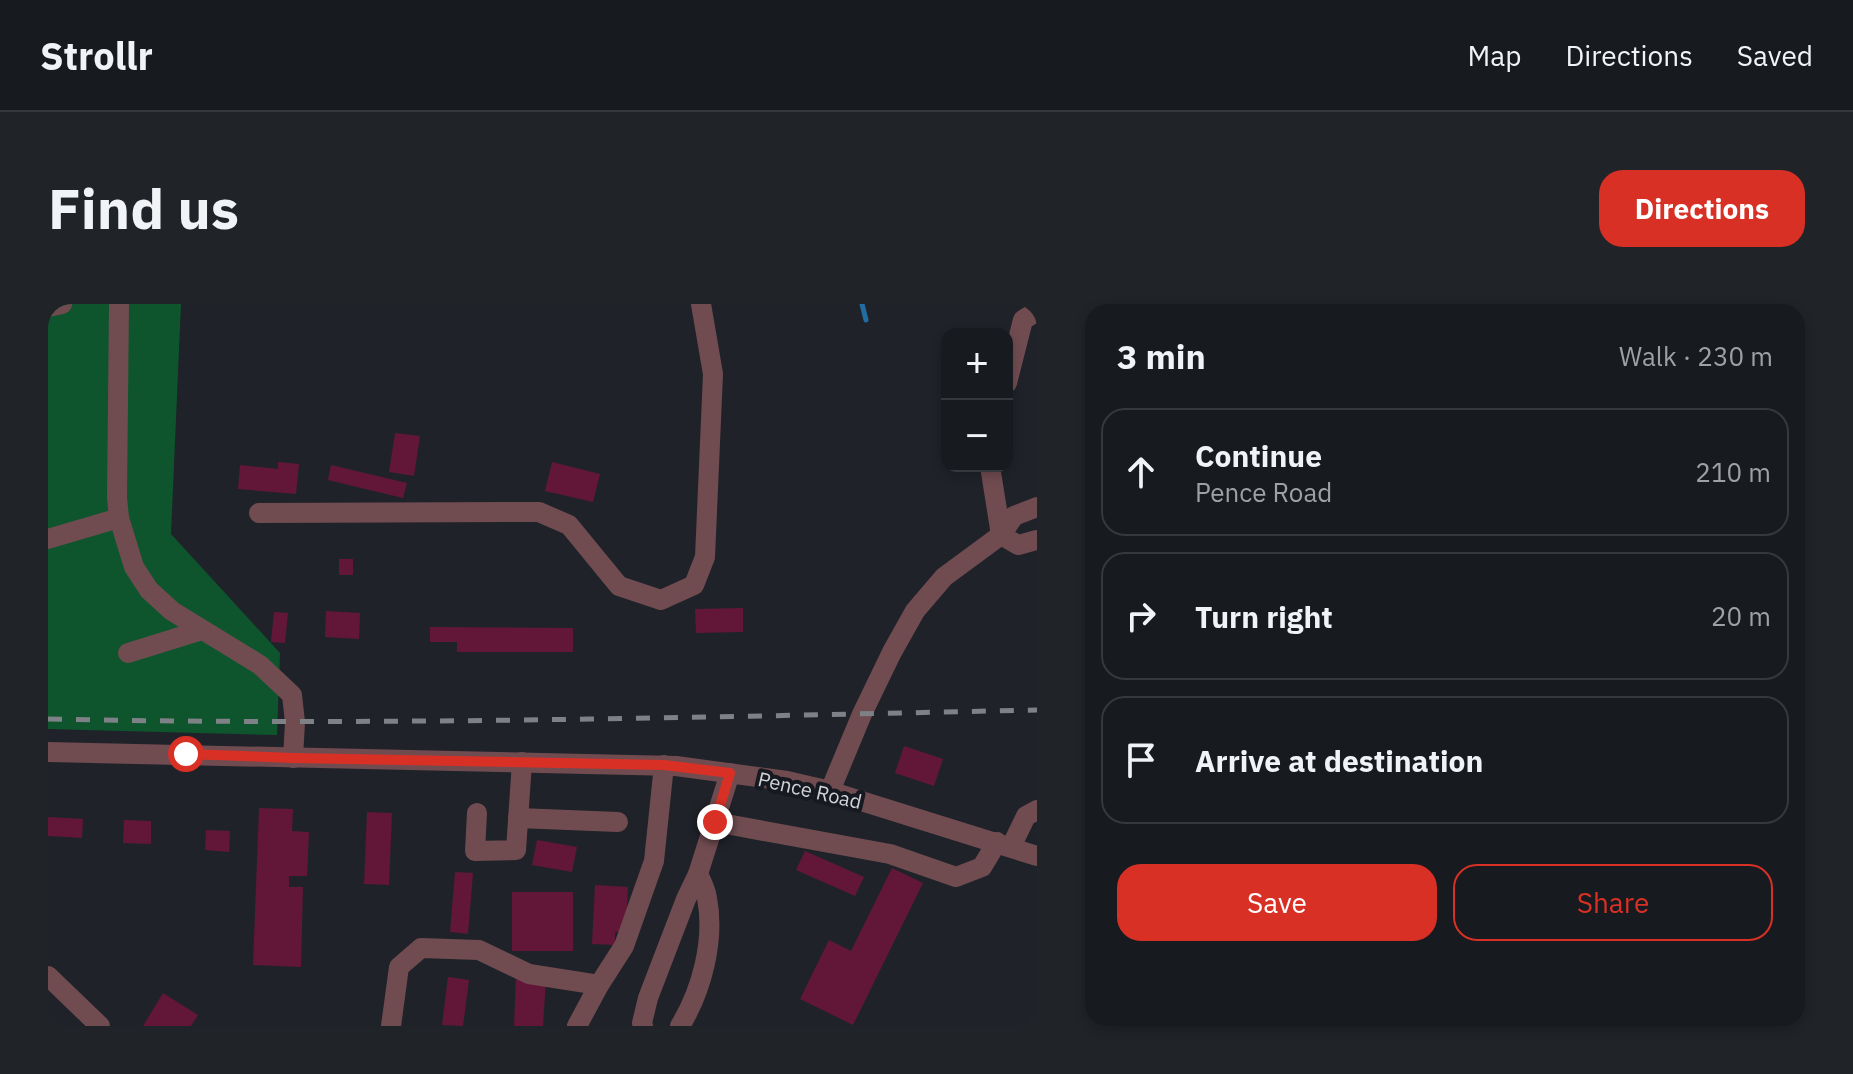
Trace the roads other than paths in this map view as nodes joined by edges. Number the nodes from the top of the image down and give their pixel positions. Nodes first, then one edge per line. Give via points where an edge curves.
1 (62, 304) edge
2 (119, 304) edge
3 (701, 304) edge
4 (48, 307) edge
5 (1037, 311) edge
6 (1013, 359) edge
7 (991, 472) edge
8 (1037, 507) edge
9 (259, 513) dead end
10 (119, 518) junction
11 (1001, 535) junction
12 (48, 539) edge
13 (1037, 540) edge
14 (202, 630) junction
15 (128, 653) dead end
16 (48, 752) edge
17 (293, 758) junction
18 (522, 762) junction
19 (664, 765) junction
20 (730, 773) junction
21 (830, 791) junction
22 (1037, 810) edge
23 (477, 813) dead end
24 (518, 818) junction
25 (618, 822) dead end
26 (715, 822) junction
27 (1004, 844) junction
28 (1037, 856) edge
29 (698, 874) junction
30 (48, 976) edge
31 (599, 985) junction
32 (100, 1026) edge
33 (391, 1026) edge
34 (577, 1026) edge
35 (643, 1026) edge
36 (680, 1026) edge

1 - 4 street
2 - 10 street
3 - 9 street via 713,374 705,557 694,585 661,600 619,586 569,525 539,512
5 - 6 street via 1023,320
7 - 11 street
8 - 11 street via 1014,516
10 - 12 street
10 - 14 street via 134,567 149,590
11 - 13 street via 1018,545
11 - 21 street via 944,577 915,611
14 - 15 street
14 - 17 street via 260,665 292,695
16 - 17 street, Pence Road
17 - 18 street, Pence Road
18 - 19 street, Pence Road
18 - 24 street
19 - 20 street, Pence Road
19 - 31 street via 654,861 624,946
20 - 21 street, Pence Road
20 - 26 street
21 - 27 street, Pence Road
22 - 27 street
23 - 24 street via 475,851 516,850
24 - 25 street
26 - 27 street via 890,854 956,877 982,867
26 - 29 street
27 - 28 street, Pence Road
29 - 35 street via 648,998
29 - 36 street via 707,895 708,951
30 - 32 street
31 - 33 street via 529,974 479,950 421,948 399,967
31 - 34 street

